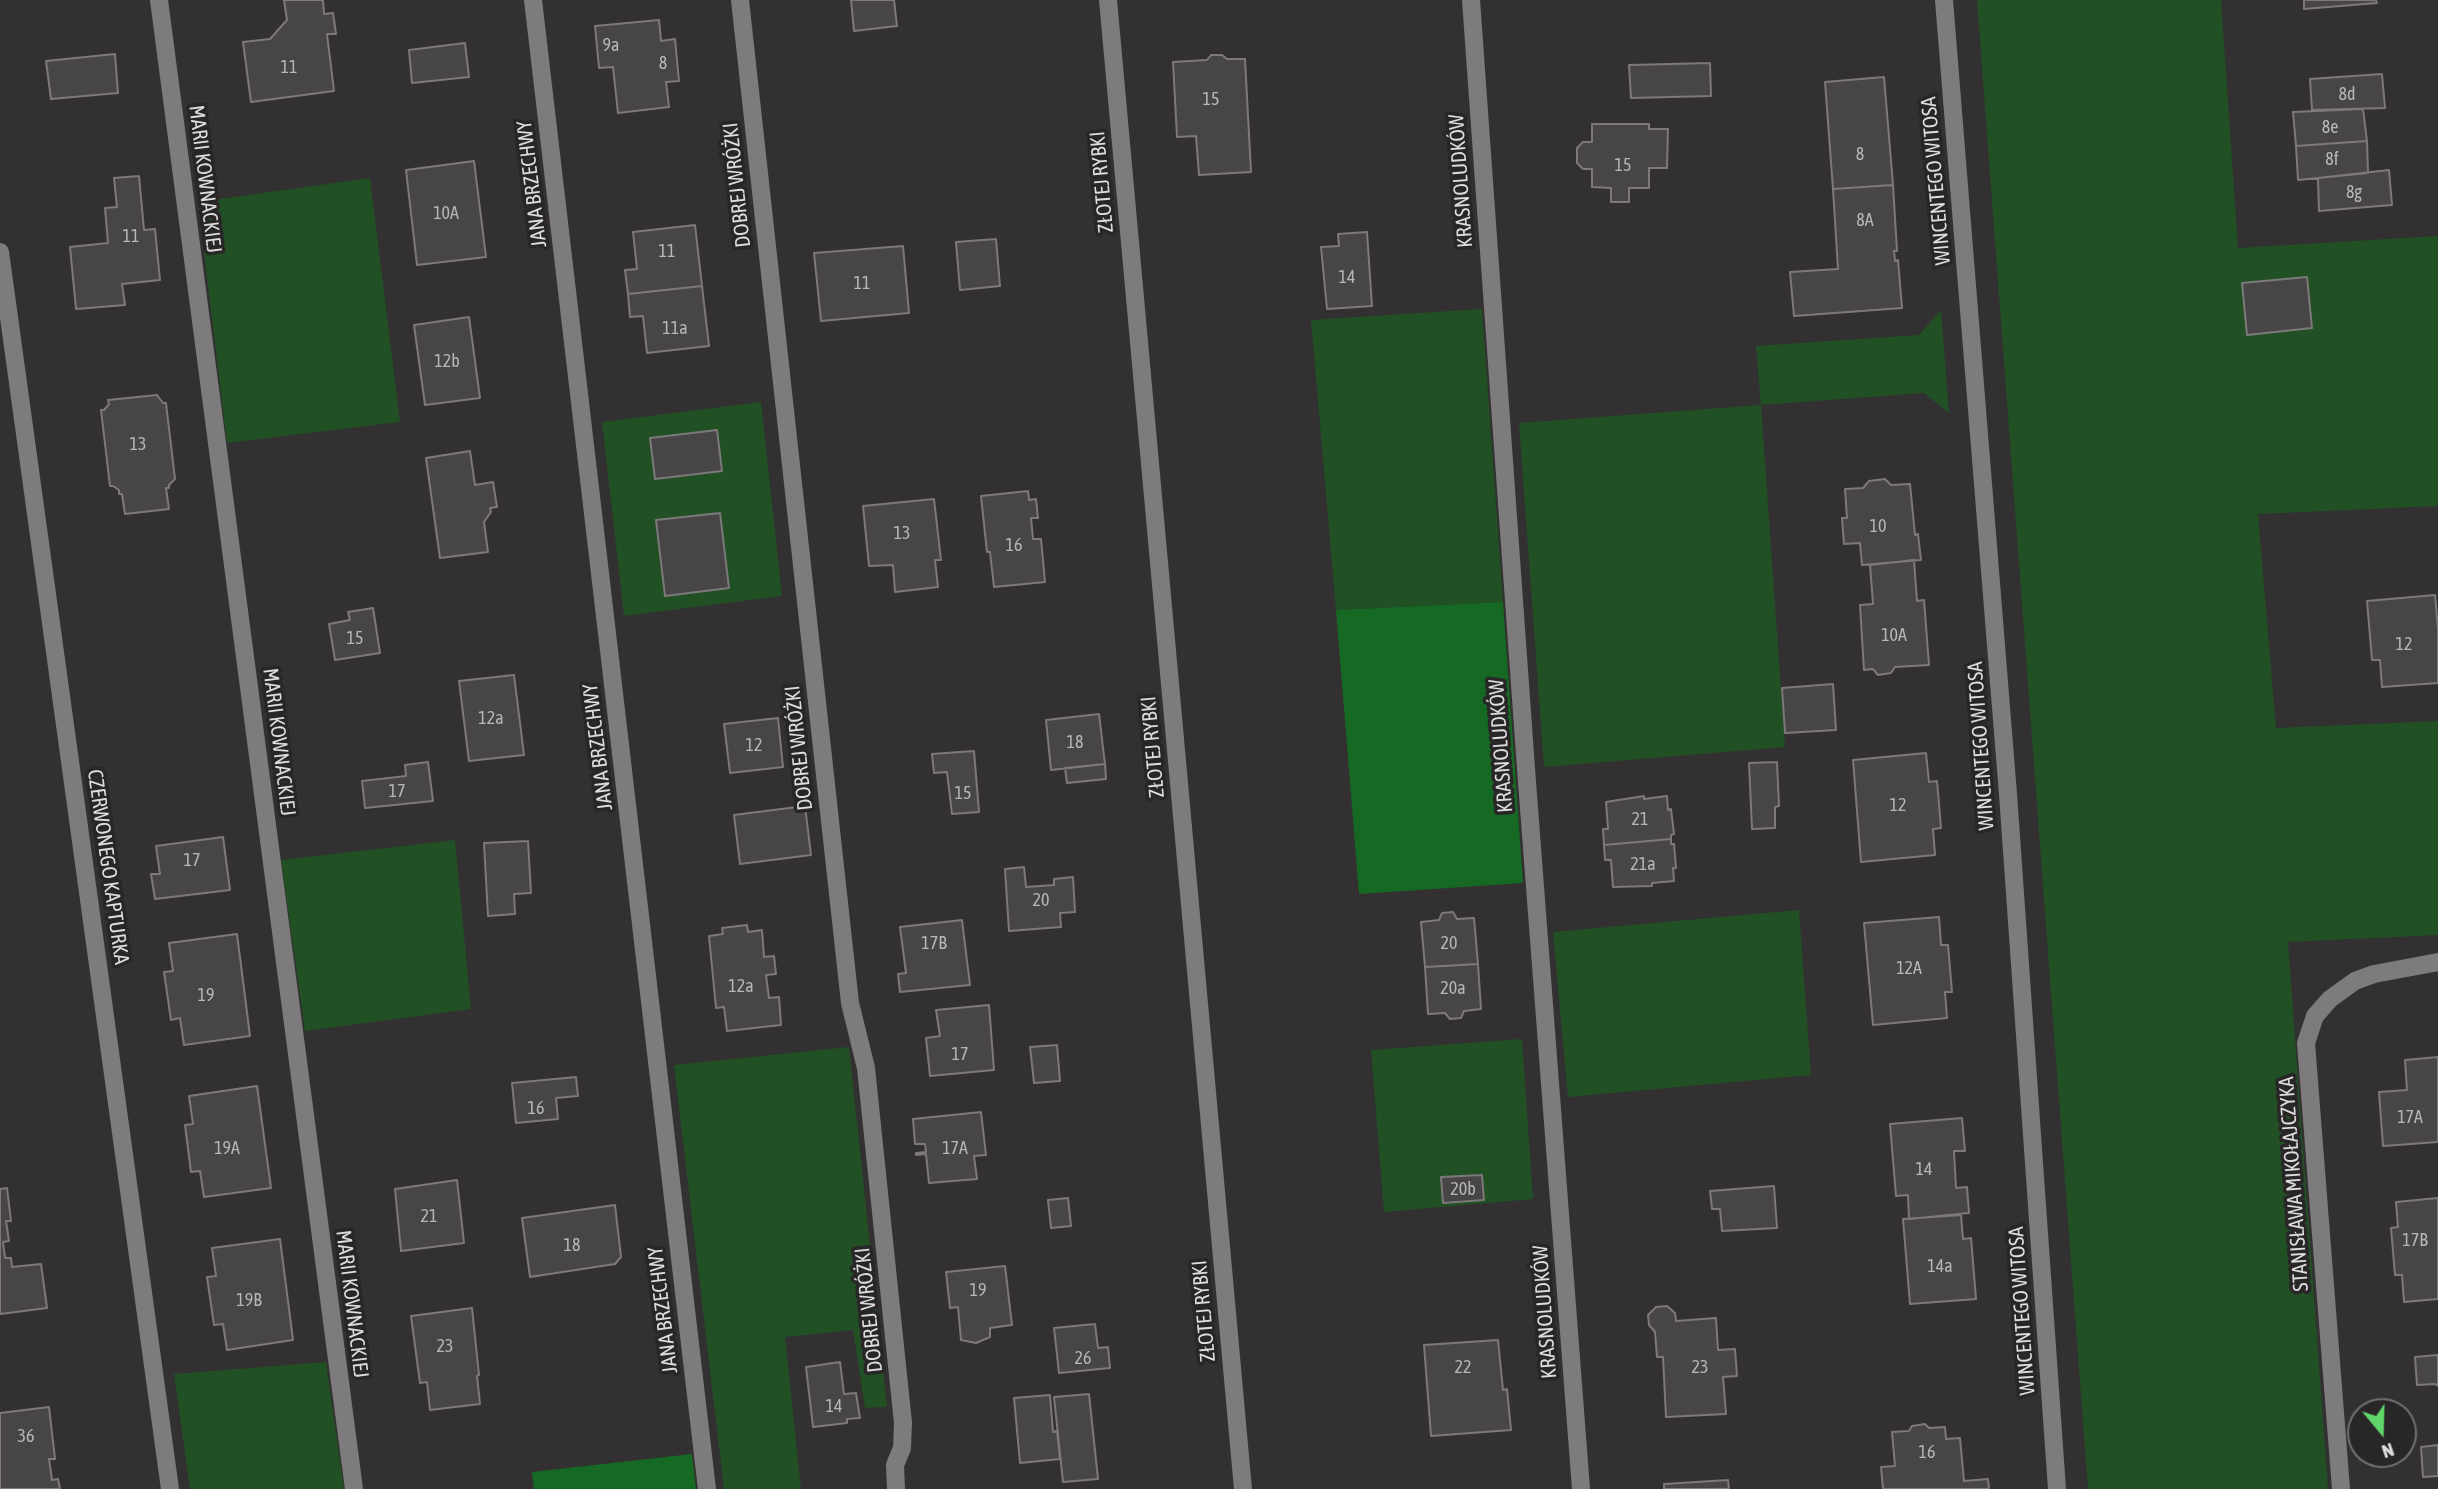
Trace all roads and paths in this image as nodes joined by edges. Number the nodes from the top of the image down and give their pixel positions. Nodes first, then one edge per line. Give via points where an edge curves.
1 (159, 0) edge
2 (533, 0) edge
3 (740, 0) edge
4 (1108, 0) edge
5 (1471, 0) edge
6 (1944, 0) edge
7 (0, 252) edge
8 (2438, 962) edge
9 (170, 1489) edge
10 (354, 1489) edge
11 (707, 1489) edge
12 (896, 1489) edge
13 (1243, 1489) edge
14 (1581, 1489) edge
15 (2057, 1489) edge
16 (2341, 1489) edge

1 - 10 street, MARII KOWNACKIEJ
2 - 11 street, JANA BRZECHWY
3 - 12 street, DOBREJ WRÓŻKI via 850,1003 866,1068 901,1395 904,1437 895,1465
4 - 13 street, ZŁOTEJ RYBKI
5 - 14 street, KRASNOLUDKÓW
6 - 15 street, WINCENTEGO WITOSA
7 - 9 street, CZERWONEGO KAPTURKA
8 - 16 street, STANISŁAWA MIKOŁAJCZYKA via 2355,981 2315,1016 2306,1043

